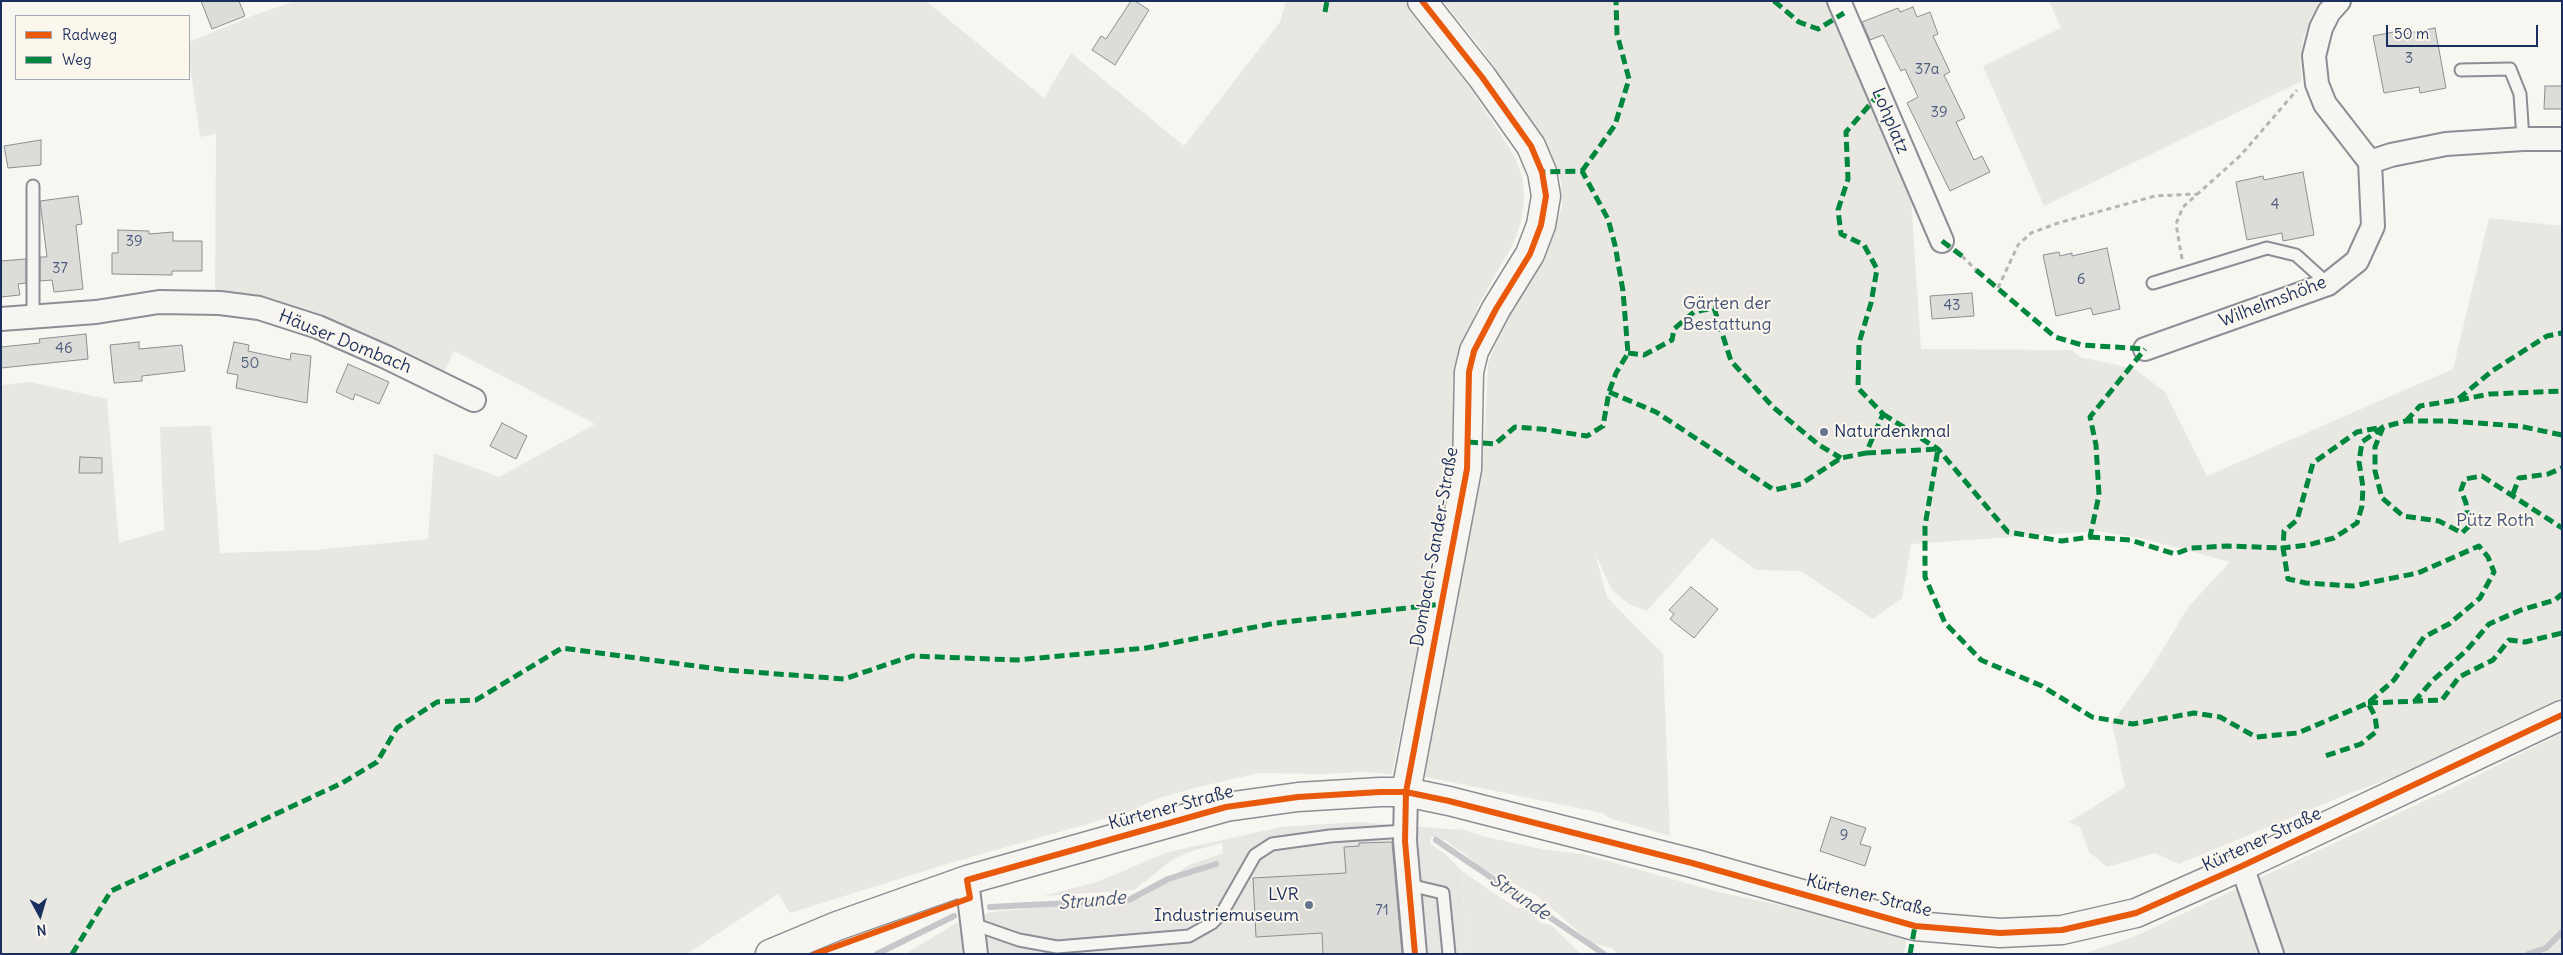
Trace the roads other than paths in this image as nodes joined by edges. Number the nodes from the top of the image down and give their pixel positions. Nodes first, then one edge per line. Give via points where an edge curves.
1 (1422, 1) edge
2 (1838, 1) edge
3 (2339, 1) edge
4 (2461, 70) dead end
5 (2522, 139) junction
6 (2562, 139) edge
7 (2370, 162) junction
8 (33, 186) dead end
9 (1942, 241) dead end
10 (2153, 283) dead end
11 (2328, 284) junction
12 (33, 316) junction
13 (1, 319) edge
14 (2145, 349) dead end
15 (474, 400) dead end
16 (2562, 715) edge
17 (1406, 792) junction
18 (1405, 831) junction
19 (2242, 866) junction
20 (967, 880) junction
21 (1409, 885) junction
22 (973, 924) junction
23 (770, 954) edge
24 (976, 954) edge
25 (1415, 954) edge
26 (1449, 954) edge
27 (2272, 954) edge

1 - 17 main road, Dombach-Sander-Straße via 1531,146 1542,172 1546,196 1541,225 1530,254 1474,351 1469,372 1467,470
2 - 9 street, Lohplatz
3 - 7 street via 2321,28 2314,56 2317,84 2325,104
4 - 5 lane via 2510,69 2520,94
5 - 6 street
5 - 7 street via 2446,144
7 - 11 street, Wilhelmshöhe via 2374,226 2357,261
8 - 12 lane
10 - 11 lane via 2267,248 2296,255
11 - 14 street, Wilhelmshöhe
12 - 13 street, Häuser Dombach
12 - 15 street, Häuser Dombach via 96,312 159,302 220,303 259,308 327,331
16 - 19 main road, Kürtener Straße
17 - 18 street
17 - 19 main road, Kürtener Straße via 1692,863 1915,926 2000,934 2062,930 2136,913
17 - 20 main road, Kürtener Straße via 1333,794 1235,806
18 - 21 street
18 - 22 lane via 1272,844 1255,855 1222,913 1189,936 1057,947 1019,940
19 - 27 street
20 - 22 street
20 - 23 main road, Kürtener Straße via 837,926
21 - 25 street
21 - 26 lane via 1443,893
22 - 24 street

